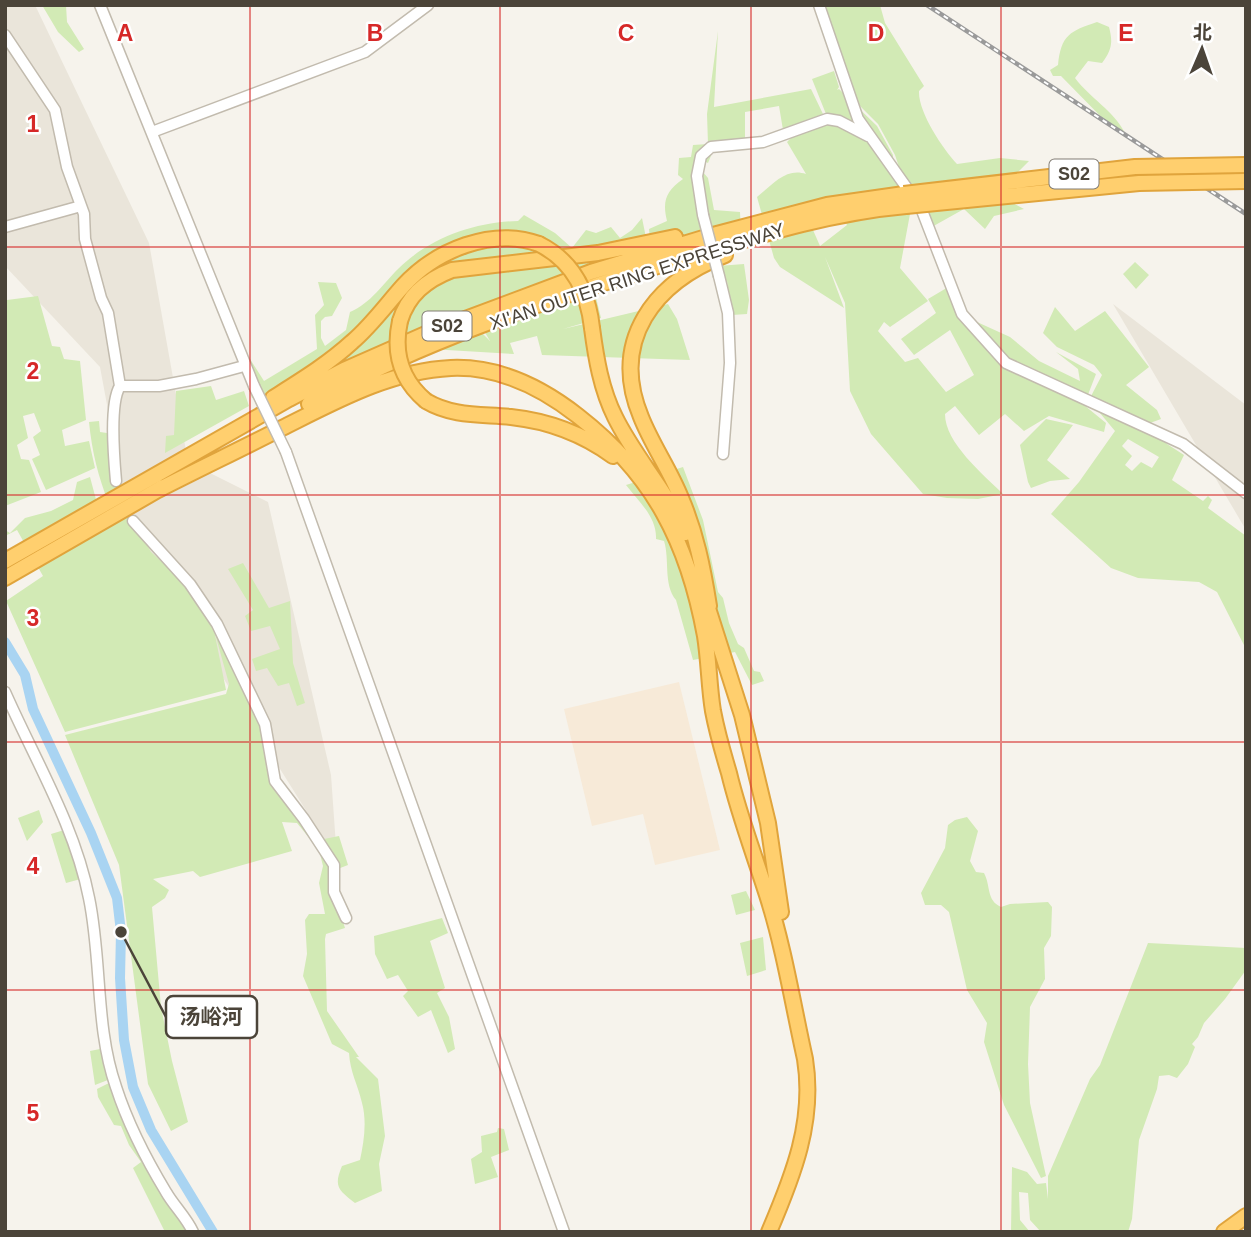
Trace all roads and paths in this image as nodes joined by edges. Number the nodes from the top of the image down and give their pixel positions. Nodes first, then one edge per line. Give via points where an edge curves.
1 (100, 5) edge
2 (428, 5) edge
3 (819, 5) edge
4 (6, 35) edge
5 (152, 132) junction
6 (871, 138) junction
7 (1246, 165) edge
8 (1246, 181) edge
9 (905, 200) junction
10 (859, 205) junction
11 (81, 206) junction
12 (5, 227) edge
13 (244, 366) junction
14 (120, 386) junction
15 (723, 454) dead end
16 (173, 466) junction
17 (117, 481) dead end
18 (158, 490) junction
19 (1246, 493) edge
20 (653, 494) junction
21 (133, 521) dead end
22 (29, 556) junction
23 (5, 561) edge
24 (5, 578) edge
25 (711, 618) junction
26 (5, 692) edge
27 (346, 918) dead end
28 (800, 1149) junction
29 (1246, 1216) edge
30 (1246, 1227) edge
31 (193, 1232) edge
32 (564, 1232) edge
33 (758, 1232) edge
34 (769, 1232) edge
35 (776, 1232) edge
36 (1224, 1232) edge
37 (1239, 1232) edge

1 - 5 street
2 - 5 street via 365,52
3 - 6 street via 858,119
4 - 11 street via 55,110
5 - 13 street
6 - 15 street, bridge via 827,119 763,142 711,148 701,156 697,176 703,215 728,313 730,363
6 - 19 street via 921,208 962,314 1006,363 1183,444
7 - 9 highway, XI'AN OUTER RING EXPRESSWAY / S02, bridge via 1135,167
8 - 9 highway, XI'AN OUTER RING EXPRESSWAY / S02, bridge via 1139,183
9 - 10 highway, XI'AN OUTER RING EXPRESSWAY / S02
10 - 16 highway, XI'AN OUTER RING EXPRESSWAY / S02 via 755,223 591,272 467,317 344,370
10 - 18 highway, XI'AN OUTER RING EXPRESSWAY / S02 via 631,274 453,337 352,381
10 - 20 highway, bridge via 776,211 620,249 452,270 414,294 400,321 397,344 410,385 426,401 454,412 534,420 572,432 617,459
10 - 25 highway via 690,270 657,298 637,335 631,366 635,398 694,530
11 - 12 street
11 - 14 street via 85,239 108,313
13 - 14 street via 159,386
13 - 32 street, bridge via 286,452
14 - 17 street via 115,394
16 - 22 highway, XI'AN OUTER RING EXPRESSWAY / S02
16 - 25 highway, bridge via 327,363 361,335 410,279 438,259 488,239 539,244 563,260 576,276 588,304 599,373 610,406 682,525
18 - 20 highway via 373,385 414,373 464,368 504,375 553,398 609,442
18 - 22 highway, XI'AN OUTER RING EXPRESSWAY / S02
20 - 28 highway via 686,561 704,633 713,711 743,826 768,898 806,1059 808,1099
21 - 27 street via 190,584 217,624 265,724 275,780 334,865 334,892
22 - 23 highway, XI'AN OUTER RING EXPRESSWAY / S02
22 - 24 highway, XI'AN OUTER RING EXPRESSWAY / S02
25 - 35 highway via 742,715 768,823 777,896 817,1085 808,1151
26 - 31 street via 81,863 116,1088 145,1156
28 - 33 highway
28 - 34 highway
29 - 36 highway
30 - 37 highway

